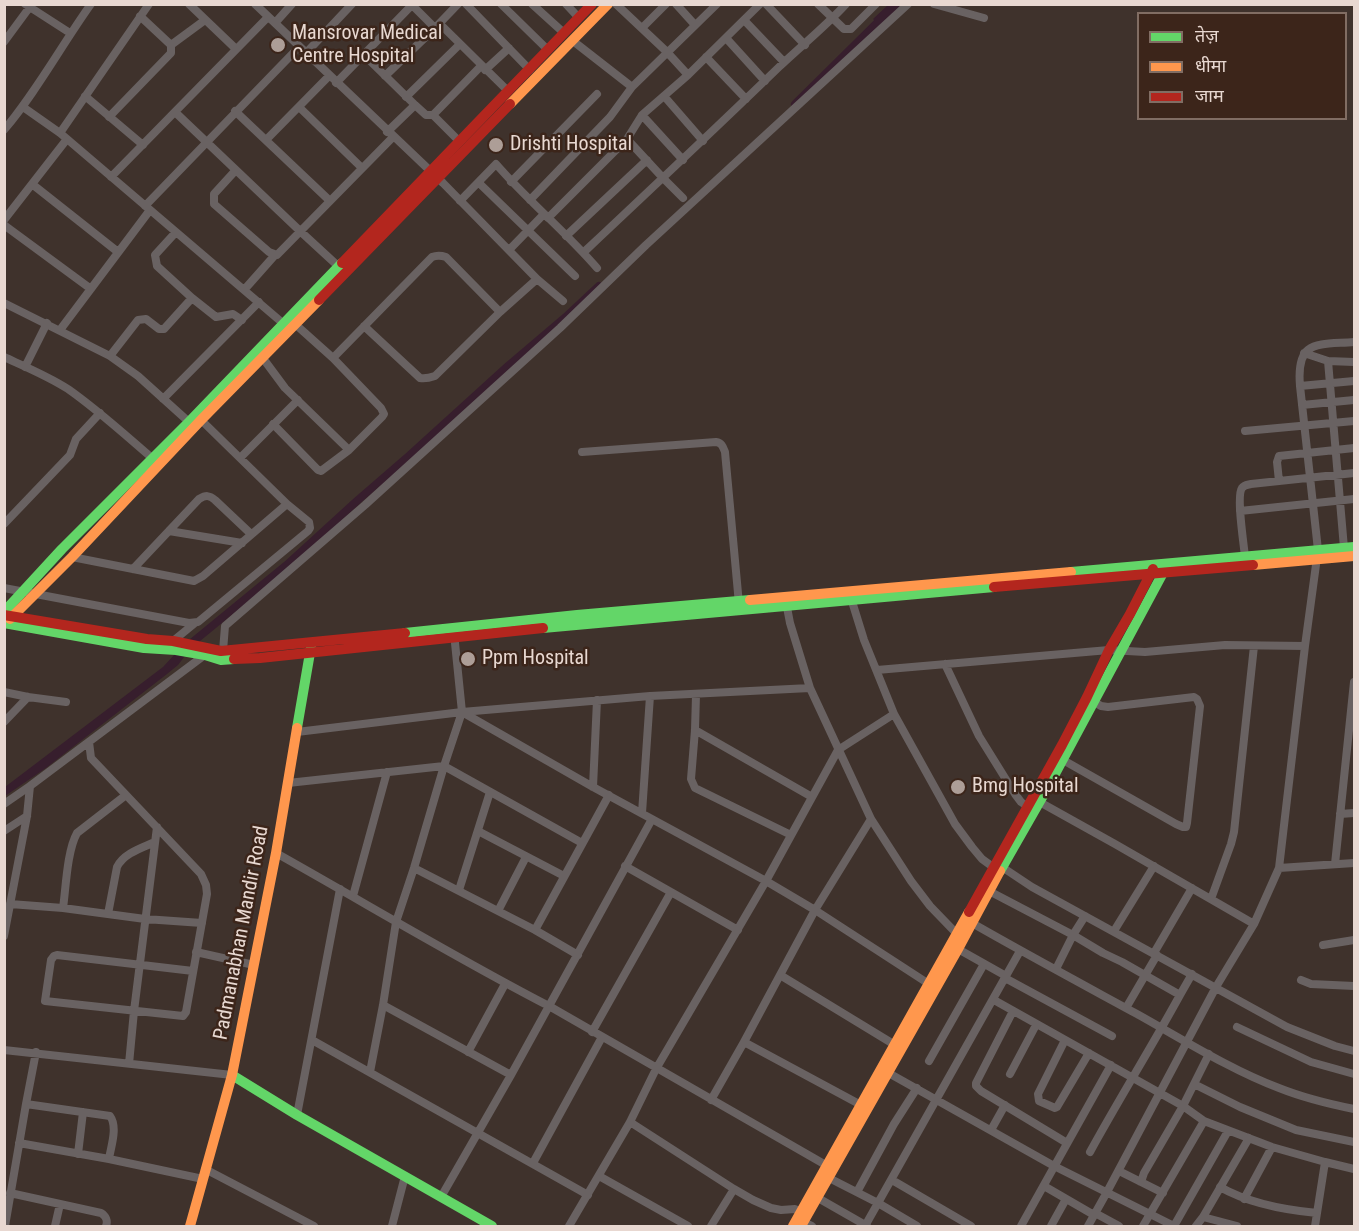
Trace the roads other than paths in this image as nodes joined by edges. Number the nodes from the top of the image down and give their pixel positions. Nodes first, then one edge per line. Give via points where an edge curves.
1 (91, 4) edge
2 (149, 4) edge
3 (189, 4) edge
4 (255, 4) edge
5 (292, 4) edge
6 (352, 4) edge
7 (458, 4) edge
8 (466, 4) edge
9 (501, 4) edge
10 (532, 4) edge
11 (566, 4) edge
12 (592, 4) edge
13 (608, 4) edge
14 (616, 4) edge
15 (666, 4) edge
16 (676, 4) edge
17 (717, 4) edge
18 (760, 4) edge
19 (766, 4) edge
20 (818, 4) edge
21 (846, 4) edge
22 (876, 4) edge
23 (908, 4) edge
24 (934, 4) edge
25 (29, 5) edge
26 (412, 5) edge
27 (140, 16) junction
28 (579, 18) junction
29 (984, 18) dead end
30 (832, 19) junction
31 (205, 20) junction
32 (272, 20) junction
33 (744, 20) junction
34 (695, 25) junction
35 (438, 26) junction
36 (642, 28) junction
37 (70, 33) junction
38 (564, 33) junction
39 (726, 38) junction
40 (573, 40) junction
41 (4, 42) edge
42 (460, 44) junction
43 (171, 45) junction
44 (805, 45) junction
45 (299, 47) junction
46 (509, 48) junction
47 (236, 49) junction
48 (548, 50) junction
49 (667, 52) junction
50 (306, 53) junction
51 (363, 55) junction
52 (706, 57) junction
53 (784, 62) junction
54 (484, 68) junction
55 (530, 70) junction
56 (688, 75) junction
57 (329, 76) junction
58 (386, 76) junction
59 (765, 81) junction
60 (336, 82) junction
61 (632, 87) junction
62 (508, 91) junction
63 (597, 94) dead end
64 (85, 96) junction
65 (664, 96) junction
66 (406, 97) junction
67 (746, 99) junction
68 (415, 105) junction
69 (298, 107) junction
70 (23, 108) junction
71 (236, 111) junction
72 (175, 112) junction
73 (433, 115) junction
74 (642, 115) junction
75 (110, 117) junction
76 (4, 130) edge
77 (390, 134) junction
78 (64, 136) junction
79 (627, 138) junction
80 (266, 140) junction
81 (459, 141) junction
82 (703, 141) junction
83 (206, 142) junction
84 (143, 145) junction
85 (647, 160) junction
86 (683, 160) junction
87 (362, 168) junction
88 (235, 171) junction
89 (434, 175) junction
90 (111, 177) junction
91 (663, 178) junction
92 (511, 182) junction
93 (479, 183) junction
94 (32, 184) junction
95 (684, 198) dead end
96 (530, 200) junction
97 (330, 201) junction
98 (460, 201) junction
99 (148, 208) junction
100 (546, 216) junction
101 (4, 219) edge
102 (4, 225) edge
103 (528, 230) junction
104 (300, 231) junction
105 (176, 232) junction
106 (566, 236) junction
107 (509, 250) junction
108 (118, 252) junction
109 (584, 252) junction
110 (274, 255) junction
111 (338, 266) junction
112 (597, 268) dead end
113 (575, 276) dead end
114 (537, 279) junction
115 (91, 289) junction
116 (244, 290) junction
117 (192, 298) junction
118 (563, 301) dead end
119 (259, 302) junction
120 (4, 303) edge
121 (500, 312) junction
122 (242, 320) junction
123 (46, 323) junction
124 (289, 326) junction
125 (364, 326) junction
126 (60, 330) junction
127 (1354, 342) edge
128 (1304, 353) junction
129 (110, 356) junction
130 (4, 357) edge
131 (262, 357) junction
132 (333, 358) junction
133 (1328, 361) junction
134 (1354, 362) edge
135 (25, 367) junction
136 (1354, 381) edge
137 (1331, 384) junction
138 (1300, 386) junction
139 (163, 399) junction
140 (298, 400) junction
141 (1354, 400) edge
142 (1332, 402) junction
143 (1302, 405) junction
144 (100, 413) junction
145 (195, 419) junction
146 (1354, 421) edge
147 (1334, 423) junction
148 (273, 424) junction
149 (1305, 426) junction
150 (1245, 431) dead end
151 (1354, 448) edge
152 (1336, 449) junction
153 (349, 450) junction
154 (582, 452) dead end
155 (1308, 452) junction
156 (152, 458) junction
157 (240, 458) junction
158 (1354, 473) edge
159 (1339, 475) junction
160 (1311, 478) junction
161 (1279, 481) junction
162 (1354, 499) edge
163 (1341, 500) junction
164 (1313, 503) junction
165 (287, 504) junction
166 (1240, 511) junction
167 (4, 524) edge
168 (169, 531) junction
169 (251, 534) junction
170 (242, 543) junction
171 (1349, 547) edge
172 (1317, 555) junction
173 (1354, 556) edge
174 (72, 557) junction
175 (1245, 557) junction
176 (133, 569) junction
177 (1159, 569) junction
178 (1150, 574) junction
179 (4, 588) edge
180 (22, 591) junction
181 (35, 594) junction
182 (850, 596) junction
183 (786, 601) junction
184 (739, 605) junction
185 (6, 619) edge
186 (195, 623) junction
187 (454, 632) junction
188 (175, 645) junction
189 (1254, 646) junction
190 (1305, 646) junction
191 (311, 648) junction
192 (1108, 650) junction
193 (1122, 650) junction
194 (202, 651) junction
195 (223, 651) junction
196 (945, 664) junction
197 (877, 670) junction
198 (1354, 682) edge
199 (810, 688) junction
200 (4, 692) edge
201 (696, 695) junction
202 (650, 696) junction
203 (28, 697) junction
204 (597, 700) junction
205 (1091, 700) junction
206 (66, 702) dead end
207 (462, 712) junction
208 (894, 714) junction
209 (4, 722) edge
210 (695, 730) junction
211 (297, 732) junction
212 (89, 742) junction
213 (838, 750) junction
214 (1063, 760) junction
215 (1346, 765) junction
216 (1354, 765) edge
217 (444, 766) junction
218 (387, 772) junction
219 (288, 783) junction
220 (30, 786) junction
221 (593, 787) junction
222 (490, 792) junction
223 (126, 795) junction
224 (609, 795) junction
225 (812, 797) junction
226 (1033, 802) junction
227 (4, 804) edge
228 (642, 813) junction
229 (1354, 813) edge
230 (1340, 814) junction
231 (27, 816) junction
232 (652, 819) junction
233 (871, 819) junction
234 (157, 827) junction
235 (4, 831) edge
236 (478, 831) junction
237 (791, 835) junction
238 (155, 842) junction
239 (582, 843) junction
240 (276, 853) junction
241 (526, 856) junction
242 (1354, 863) edge
243 (1335, 864) junction
244 (626, 866) junction
245 (1154, 866) junction
246 (997, 867) junction
247 (414, 868) junction
248 (1279, 868) junction
249 (564, 876) junction
250 (766, 881) junction
251 (1192, 888) junction
252 (340, 889) junction
253 (459, 890) junction
254 (989, 891) junction
255 (671, 892) junction
256 (353, 896) junction
257 (1211, 899) junction
258 (10, 904) junction
259 (63, 908) junction
260 (815, 910) junction
261 (498, 911) junction
262 (108, 914) junction
263 (1085, 916) junction
264 (145, 919) junction
265 (396, 922) junction
266 (202, 923) junction
267 (1254, 924) junction
268 (965, 928) junction
269 (534, 930) junction
270 (738, 930) junction
271 (1114, 931) junction
272 (1073, 935) junction
273 (4, 936) edge
274 (1354, 940) edge
275 (1323, 945) dead end
276 (958, 949) junction
277 (1020, 951) junction
278 (196, 952) junction
279 (1156, 954) junction
280 (578, 955) junction
281 (984, 964) junction
282 (254, 965) junction
283 (140, 966) junction
284 (1056, 969) junction
285 (193, 971) junction
286 (1192, 974) junction
287 (780, 975) junction
288 (1145, 975) junction
289 (1006, 977) junction
290 (1301, 980) dead end
291 (506, 984) junction
292 (929, 984) junction
293 (1354, 986) edge
294 (1216, 987) junction
295 (1180, 995) junction
296 (994, 1000) junction
297 (383, 1005) junction
298 (549, 1006) junction
299 (1126, 1008) junction
300 (134, 1011) junction
301 (1013, 1011) junction
302 (1036, 1025) junction
303 (1237, 1027) dead end
304 (1162, 1028) junction
305 (592, 1032) junction
306 (1112, 1036) dead end
307 (602, 1037) junction
308 (312, 1040) junction
309 (1065, 1040) junction
310 (1186, 1041) junction
311 (744, 1042) junction
312 (895, 1045) junction
313 (4, 1050) edge
314 (1354, 1051) edge
315 (36, 1052) junction
316 (468, 1052) junction
317 (1089, 1053) junction
318 (1209, 1054) junction
319 (929, 1061) dead end
320 (129, 1064) junction
321 (1111, 1065) junction
322 (656, 1069) junction
323 (885, 1071) junction
324 (370, 1072) junction
325 (1010, 1074) dead end
326 (1354, 1074) edge
327 (232, 1075) junction
328 (511, 1075) junction
329 (1133, 1079) junction
330 (1194, 1084) junction
331 (917, 1089) junction
332 (1160, 1093) junction
333 (711, 1100) junction
334 (937, 1100) junction
335 (26, 1104) junction
336 (861, 1105) junction
337 (1005, 1105) junction
338 (1183, 1106) junction
339 (1354, 1109) edge
340 (83, 1112) junction
341 (297, 1115) junction
342 (1204, 1121) junction
343 (630, 1122) junction
344 (990, 1130) junction
345 (1228, 1131) junction
346 (479, 1132) junction
347 (1249, 1138) junction
348 (1354, 1142) edge
349 (20, 1143) junction
350 (1067, 1143) junction
351 (1272, 1147) junction
352 (1090, 1152) dead end
353 (78, 1154) junction
354 (109, 1159) junction
355 (1325, 1162) junction
356 (533, 1163) junction
357 (1054, 1166) junction
358 (1354, 1169) edge
359 (830, 1171) junction
360 (1119, 1171) junction
361 (204, 1174) junction
362 (405, 1176) junction
363 (599, 1176) junction
364 (892, 1180) junction
365 (1140, 1182) junction
366 (1044, 1186) junction
367 (1220, 1187) junction
368 (734, 1190) junction
369 (857, 1192) junction
370 (1107, 1192) junction
371 (10, 1193) junction
372 (1163, 1193) junction
373 (588, 1195) junction
374 (441, 1197) junction
375 (818, 1198) junction
376 (1066, 1199) junction
377 (1244, 1199) junction
378 (879, 1203) junction
379 (60, 1204) junction
380 (1317, 1213) junction
381 (1095, 1214) junction
382 (1150, 1215) junction
383 (1203, 1217) junction
384 (805, 1221) edge
385 (393, 1226) edge
386 (866, 1226) edge
387 (1116, 1226) edge
388 (1174, 1226) edge
389 (5, 1227) edge
390 (55, 1227) edge
391 (106, 1227) edge
392 (190, 1227) edge
393 (314, 1227) edge
394 (492, 1227) edge
395 (569, 1227) edge
396 (688, 1227) edge
397 (711, 1227) edge
398 (793, 1227) edge
399 (917, 1227) edge
400 (971, 1227) edge
401 (1021, 1227) edge
402 (1051, 1227) edge
403 (1088, 1227) edge
404 (1143, 1227) edge
405 (1196, 1227) edge
406 (1237, 1227) edge
407 (1315, 1227) edge

1 - 37 street
2 - 27 street
3 - 31 street
4 - 32 street
5 - 32 street
6 - 50 street
7 - 35 street
8 - 46 street
9 - 48 street
10 - 38 street
11 - 28 street
12 - 28 street
13 - 40 street
14 - 36 street
15 - 36 street
16 - 34 street
17 - 34 street
18 - 33 street
19 - 44 street
20 - 30 street
21 - 30 street
22 - 30 street via 850,29
23 - 195 street via 560,328 225,626
24 - 29 street
25 - 37 street
25 - 41 street
26 - 35 street
26 - 51 street
27 - 43 street
27 - 64 street
28 - 38 street
30 - 44 street
31 - 43 street
31 - 47 street
32 - 45 street
32 - 47 street
33 - 39 street
33 - 53 street
34 - 49 street
35 - 42 street
35 - 58 street
36 - 49 street
37 - 70 street
38 - 48 street
39 - 52 street
39 - 59 street
40 - 61 street
40 - 89 street
42 - 54 street
42 - 66 street
43 - 75 street via 171,53
44 - 53 street
45 - 50 street
45 - 71 street
46 - 54 street
46 - 55 street
47 - 72 street
48 - 55 street
49 - 56 street
49 - 61 street
50 - 57 street
51 - 58 street
51 - 60 street
52 - 56 street
52 - 67 street
53 - 59 street
54 - 62 street
54 - 73 street
55 - 62 street
56 - 65 street
57 - 60 street
57 - 69 street
58 - 66 street
59 - 67 street
60 - 77 street
61 - 96 street via 609,117
62 - 81 street
63 - 92 street
64 - 75 street
64 - 78 street
65 - 74 street
65 - 82 street
66 - 68 street
67 - 82 street
68 - 73 street via 426,115
68 - 77 street
69 - 80 street
69 - 87 street
70 - 76 street
70 - 78 street
71 - 80 street
71 - 83 street
72 - 83 street
72 - 84 street
73 - 81 street
74 - 79 street
74 - 86 street
75 - 84 street
77 - 87 street
77 - 89 street
78 - 90 street
78 - 94 street
79 - 85 street
79 - 100 street
80 - 97 street
81 - 89 street
82 - 86 street
83 - 88 street
83 - 99 street
84 - 90 street
85 - 91 street
85 - 106 street
86 - 91 street
87 - 97 street
88 - 104 street
88 - 110 street via 214,195 214,204
89 - 98 street
89 - 111 street
89 - 124 street
90 - 99 street
91 - 95 street
91 - 109 street
92 - 93 street via 496,164
92 - 96 street
93 - 98 street
93 - 103 street
94 - 101 street
94 - 108 street
96 - 100 street
97 - 104 street
98 - 107 street
99 - 105 street
99 - 108 street
100 - 103 street
100 - 106 street
102 - 115 street
103 - 107 street
103 - 113 street
104 - 110 street
104 - 111 street
105 - 116 street
105 - 117 street via 155,255 157,266
106 - 109 street
107 - 114 street
108 - 115 street
109 - 112 street
110 - 116 street
111 - 124 street
114 - 118 street
114 - 121 street
115 - 126 street
116 - 119 street
117 - 122 street via 216,317 233,314
117 - 129 street via 164,329 138,320
119 - 122 street
119 - 124 street
120 - 123 street
121 - 125 street via 435,376 425,379
121 - 125 street via 446,257 437,255
122 - 139 street
123 - 126 street
123 - 135 street
124 - 131 street
124 - 132 street
124 - 145 street
125 - 132 street
126 - 129 street
127 - 128 street via 1313,346
128 - 133 street
128 - 138 street
129 - 139 street
130 - 135 street
131 - 140 street
131 - 145 street
132 - 153 street via 384,414
133 - 134 street
133 - 137 street
135 - 144 street via 66,388
136 - 137 street
137 - 138 street
137 - 142 street
138 - 143 street
139 - 145 street
140 - 148 street
140 - 153 street
141 - 142 street
142 - 143 street
142 - 147 street
143 - 149 street
144 - 156 street
144 - 167 street via 76,439 70,455
145 - 156 street
145 - 157 street
145 - 174 street
146 - 147 street
147 - 149 street
147 - 152 street
148 - 153 street via 318,470 324,470
148 - 157 street
149 - 150 street
149 - 155 street
151 - 152 street
152 - 155 street
152 - 159 street
154 - 184 street via 720,443 725,452
155 - 160 street
155 - 161 street via 1279,456
156 - 180 street
157 - 165 street
158 - 159 street
159 - 160 street
159 - 163 street
160 - 161 street
160 - 164 street
161 - 166 street via 1244,486
162 - 163 street
163 - 164 street
163 - 171 street
164 - 166 street
164 - 172 street
165 - 169 street
165 - 186 street via 309,522 308,531
166 - 175 street
168 - 169 street via 204,495 215,500
168 - 170 street
168 - 176 street
169 - 170 street
170 - 176 street via 194,581
171 - 172 street
172 - 173 street
172 - 175 street
172 - 177 street
172 - 190 street
174 - 176 street
174 - 181 street
175 - 177 street via 1168,562
177 - 178 street
177 - 182 street
177 - 193 street
178 - 182 street
178 - 192 street
179 - 180 street
180 - 181 street
180 - 185 street
181 - 185 street
181 - 186 street
182 - 183 street
182 - 197 street
183 - 184 street
183 - 199 street
184 - 187 street
185 - 188 street
186 - 188 street
187 - 191 street
187 - 207 street
188 - 194 street
189 - 190 street
189 - 193 street
189 - 257 street via 1232,844
190 - 248 street
191 - 194 street via 221,660
191 - 195 street
191 - 211 street, Padmanabhan Mandir Road
192 - 193 street
192 - 196 street
192 - 205 street
193 - 205 street
194 - 195 street
194 - 212 street
196 - 197 street
196 - 226 street via 979,736 1015,794
197 - 208 street
198 - 215 street
199 - 201 street
199 - 213 street
200 - 203 street
201 - 202 street
201 - 210 street
202 - 204 street
202 - 228 street
203 - 206 street
203 - 209 street
204 - 207 street
204 - 221 street
205 - 214 street
205 - 214 street via 1108,707 1197,699 1200,706 1186,827
205 - 226 street
207 - 211 street
207 - 217 street
207 - 221 street
208 - 213 street
208 - 246 street via 955,824 982,859
210 - 225 street
210 - 237 street via 691,779 695,788
211 - 219 street, Padmanabhan Mandir Road
212 - 220 street
212 - 223 street via 91,758
213 - 225 street
213 - 233 street
214 - 226 street
215 - 216 street
215 - 230 street
217 - 218 street
217 - 222 street
217 - 247 street
218 - 219 street
218 - 256 street
219 - 240 street, Padmanabhan Mandir Road
220 - 227 street
220 - 231 street
221 - 224 street
222 - 236 street
222 - 239 street
223 - 234 street
223 - 259 street via 74,838
224 - 228 street
224 - 239 street
225 - 237 street
226 - 245 street
226 - 246 street
228 - 232 street
229 - 230 street
230 - 243 street
231 - 235 street
231 - 258 street
232 - 244 street
232 - 250 street
233 - 260 street
233 - 268 street via 930,906
234 - 238 street
234 - 266 street via 201,874 207,894
236 - 241 street
236 - 253 street
237 - 250 street
238 - 262 street via 120,861
238 - 264 street
239 - 249 street
240 - 252 street
240 - 282 street, Padmanabhan Mandir Road
241 - 249 street
241 - 261 street
242 - 243 street
243 - 248 street
244 - 255 street
244 - 280 street
245 - 251 street
245 - 271 street
246 - 254 street
246 - 263 street
246 - 268 street
247 - 253 street
247 - 265 street
248 - 267 street
249 - 269 street
250 - 260 street
250 - 270 street
251 - 257 street
251 - 279 street
252 - 256 street
252 - 308 street
253 - 261 street
254 - 268 street
254 - 272 street
255 - 270 street
255 - 305 street
256 - 265 street
257 - 267 street
258 - 259 street
258 - 273 street
259 - 262 street
260 - 287 street
260 - 292 street
261 - 269 street
262 - 264 street
263 - 271 street
263 - 272 street
264 - 266 street
264 - 283 street
265 - 291 street
265 - 297 street
266 - 278 street
267 - 294 street
268 - 276 street
268 - 277 street
268 - 292 street
269 - 280 street
270 - 322 street
271 - 279 street
272 - 284 street
272 - 288 street
274 - 275 street
276 - 281 street
276 - 323 street
277 - 284 street
277 - 289 street
278 - 282 street
278 - 285 street
279 - 286 street
279 - 288 street
280 - 298 street
281 - 289 street
281 - 319 street
282 - 327 street, Padmanabhan Mandir Road
283 - 285 street
283 - 300 street
283 - 300 street via 54,956 45,1001
284 - 299 street
285 - 300 street via 183,1016
286 - 294 street
286 - 295 street
287 - 311 street
287 - 312 street
288 - 295 street
288 - 299 street
289 - 296 street
289 - 306 street
290 - 293 street
291 - 298 street
291 - 316 street
292 - 312 street
294 - 310 street
294 - 314 street via 1287,1026
295 - 304 street
296 - 301 street
296 - 334 street
297 - 316 street
297 - 324 street
298 - 305 street
298 - 328 street
299 - 304 street
300 - 320 street
301 - 302 street
301 - 337 street via 976,1083 981,1091
302 - 309 street
302 - 325 street
303 - 326 street via 1311,1062
304 - 310 street
304 - 329 street
305 - 307 street
307 - 322 street
307 - 356 street
308 - 324 street
308 - 341 street
309 - 317 street
309 - 317 street via 1038,1094 1039,1101 1058,1107
310 - 318 street
310 - 332 street
311 - 333 street
311 - 336 street
312 - 323 street
313 - 315 street
315 - 320 street
315 - 335 street
316 - 328 street
317 - 321 street
318 - 330 street
318 - 339 street via 1279,1089
320 - 327 street
321 - 329 street
321 - 350 street
322 - 333 street
322 - 343 street
323 - 331 street
323 - 336 street
323 - 359 street
324 - 346 street
327 - 341 street
327 - 361 street, Padmanabhan Mandir Road
328 - 346 street
329 - 332 street
329 - 352 street
330 - 338 street
330 - 348 street via 1296,1130
331 - 334 street
331 - 369 street
332 - 338 street
332 - 360 street
333 - 359 street
334 - 344 street
334 - 364 street
335 - 340 street
335 - 349 street
336 - 359 street
337 - 344 street
337 - 350 street
338 - 342 street
338 - 365 street
340 - 353 street
340 - 354 street via 110,1116 113,1120
341 - 362 street
342 - 345 street
342 - 372 street
343 - 363 street
343 - 368 street
344 - 357 street
345 - 347 street
345 - 388 street
346 - 356 street
346 - 374 street
347 - 351 street
347 - 367 street
349 - 353 street
349 - 371 street
350 - 357 street
351 - 355 street
351 - 377 street
353 - 354 street
354 - 361 street
355 - 358 street
355 - 380 street
356 - 373 street
357 - 366 street
357 - 370 street
359 - 369 street
359 - 375 street
359 - 384 street
360 - 365 street
360 - 370 street
361 - 392 street, Padmanabhan Mandir Road
361 - 393 street
362 - 374 street
362 - 385 street
363 - 373 street
363 - 396 street
364 - 378 street
364 - 400 street
365 - 372 street
366 - 376 street
366 - 401 street
367 - 377 street
367 - 383 street
368 - 384 street via 771,1208 795,1209
368 - 397 street
369 - 378 street
370 - 381 street
370 - 382 street
371 - 379 street
371 - 389 street
372 - 382 street
373 - 395 street
374 - 394 street
375 - 384 street
375 - 386 street
376 - 381 street
376 - 402 street
377 - 380 street
378 - 386 street
378 - 399 street
379 - 390 street
379 - 391 street via 105,1215
380 - 407 street
381 - 387 street
381 - 403 street
382 - 388 street
382 - 404 street
383 - 405 street
383 - 406 street
384 - 398 street

